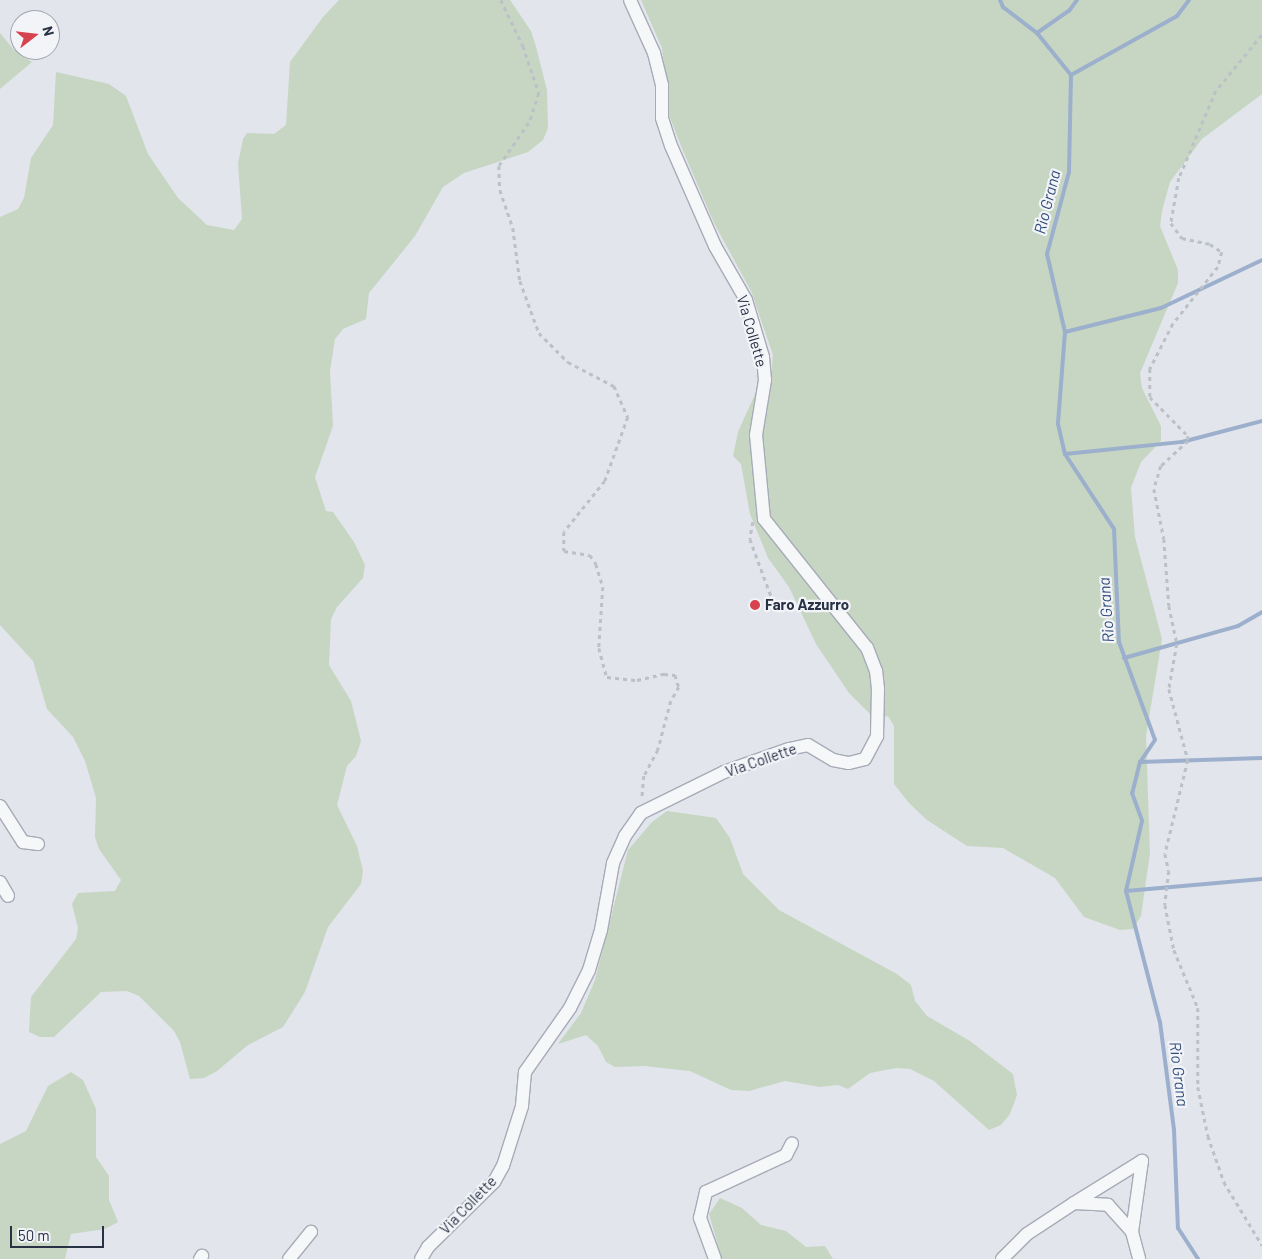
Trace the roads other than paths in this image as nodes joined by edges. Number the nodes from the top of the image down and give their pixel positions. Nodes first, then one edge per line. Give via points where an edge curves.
1 (630, 0) edge
2 (0, 806) edge
3 (38, 844) dead end
4 (0, 882) edge
5 (8, 896) dead end
6 (792, 1143) dead end
7 (1105, 1185) junction
8 (1074, 1203) junction
9 (1108, 1205) junction
10 (311, 1232) dead end
11 (1132, 1232) junction
12 (289, 1259) edge
13 (421, 1259) edge
14 (715, 1259) edge
15 (1002, 1259) edge
16 (1139, 1259) edge

1 - 13 street, Via Collette via 654,53 662,85 662,118 671,146 715,246 746,300 763,357 766,380 756,435 762,511 769,528 798,559 866,648 876,671 877,736 865,759 849,763 833,760 808,745 789,749 724,772 641,813 625,836 613,863 601,930 589,970 570,1008 524,1072 522,1106 503,1166 494,1182 428,1247
2 - 3 street via 23,842
4 - 5 street
6 - 14 street via 786,1155 706,1192 700,1218
7 - 8 street
7 - 9 street
7 - 11 street via 1142,1161
8 - 9 street
8 - 15 street via 1027,1234
9 - 11 street
10 - 12 street
11 - 16 street

